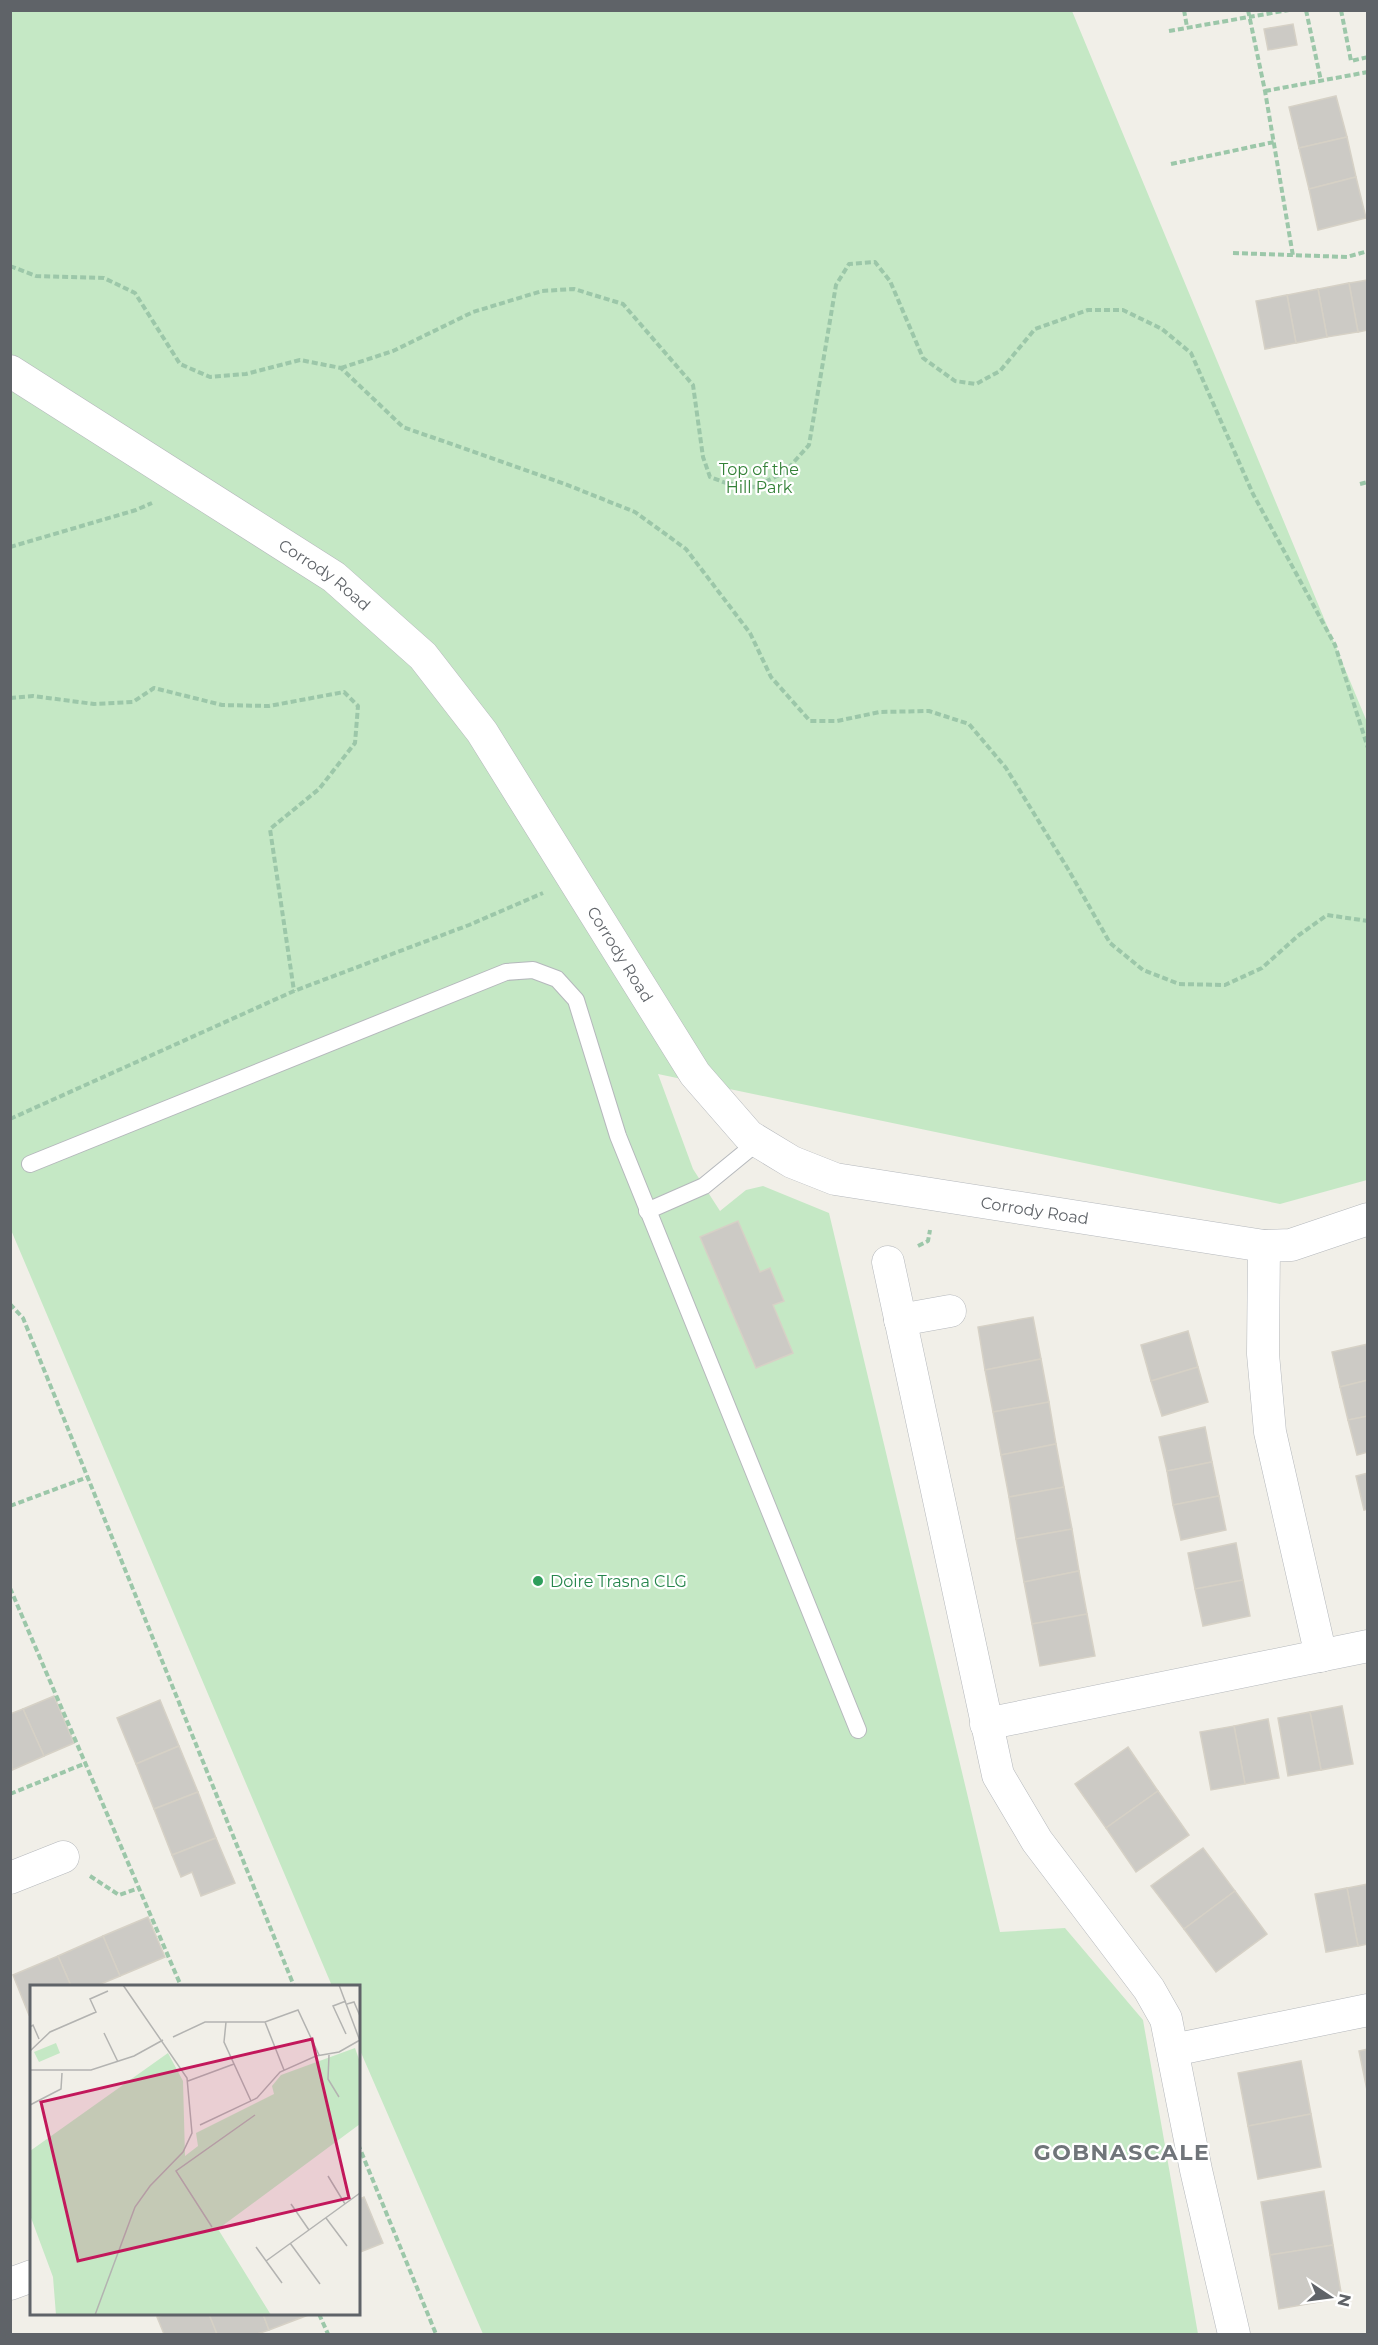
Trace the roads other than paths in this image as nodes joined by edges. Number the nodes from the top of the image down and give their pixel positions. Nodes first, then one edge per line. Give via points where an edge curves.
1 (10, 370) edge
2 (759, 1142) junction
3 (30, 1164) dead end
4 (647, 1211) junction
5 (1368, 1219) edge
6 (1264, 1246) junction
7 (888, 1262) road end
8 (950, 1311) dead end
9 (900, 1320) junction
10 (1368, 1646) edge
11 (1320, 1656) junction
12 (986, 1724) junction
13 (858, 1730) dead end
14 (63, 1857) road end
15 (10, 1878) edge
16 (1368, 2010) edge
17 (1173, 2050) junction
18 (30, 2277) edge
19 (10, 2284) edge
20 (1234, 2334) edge

1 - 2 street, Corrody Road via 334,577 423,656 482,732 694,1074 749,1136
2 - 4 lane via 704,1186
2 - 6 street, Corrody Road via 792,1162 835,1179
3 - 4 lane via 506,972 533,970 556,979 576,1000 618,1136
4 - 13 lane
5 - 6 street, Corrody Road via 1291,1245
6 - 11 street via 1263,1354 1270,1432
7 - 9 street
8 - 9 street
9 - 12 street
10 - 11 street
11 - 12 street
12 - 17 street via 998,1775 1037,1841 1149,1989 1166,2019
14 - 15 street
16 - 17 street
17 - 20 street
18 - 19 street

